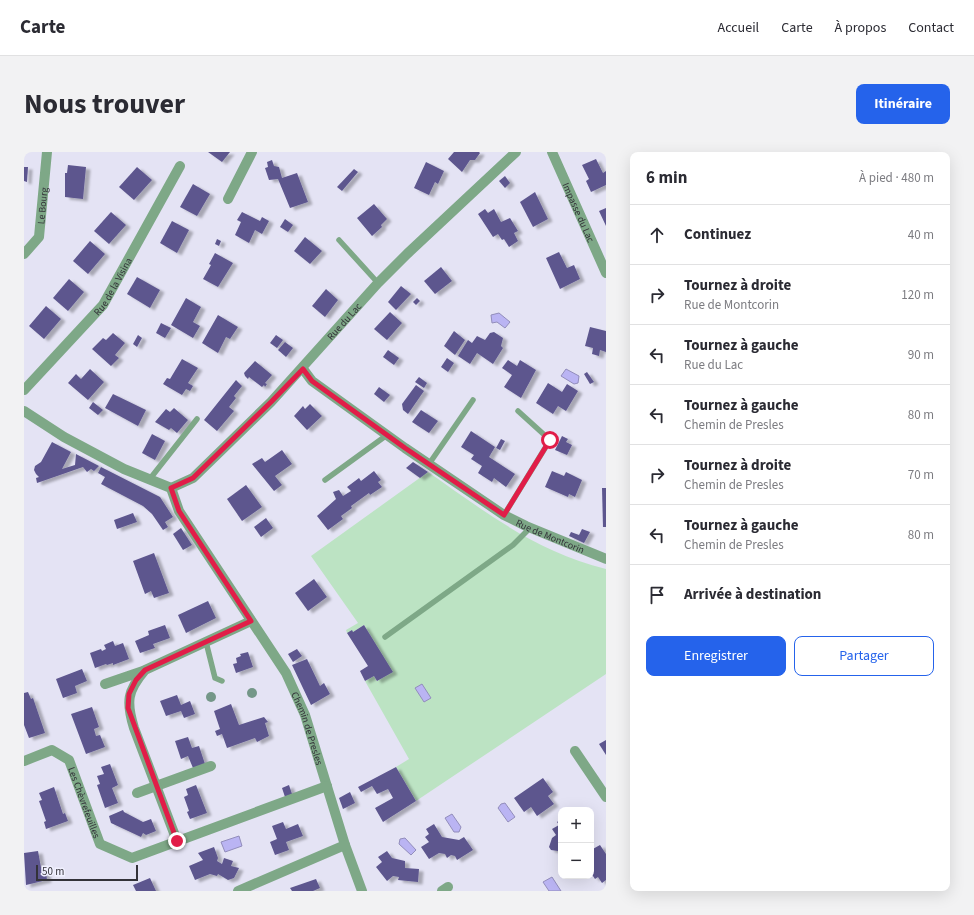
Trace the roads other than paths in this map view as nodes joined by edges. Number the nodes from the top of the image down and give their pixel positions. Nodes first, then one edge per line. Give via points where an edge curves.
1 (47, 152) edge
2 (252, 152) edge
3 (516, 152) edge
4 (552, 152) edge
5 (180, 166) dead end
6 (228, 199) dead end
7 (339, 240) dead end
8 (24, 254) edge
9 (606, 273) edge
10 (378, 283) junction
11 (303, 369) junction
12 (24, 390) edge
13 (473, 400) dead end
14 (24, 412) edge
15 (518, 412) dead end
16 (197, 419) dead end
17 (387, 435) junction
18 (429, 464) junction
19 (149, 480) junction
20 (325, 480) dead end
21 (171, 488) junction
22 (504, 515) junction
23 (530, 528) junction
24 (606, 560) edge
25 (251, 621) junction
26 (385, 636) dead end
27 (206, 642) junction
28 (145, 670) junction
29 (222, 680) dead end
30 (105, 684) dead end
31 (575, 751) dead end
32 (24, 761) edge
33 (210, 766) dead end
34 (156, 786) junction
35 (328, 786) junction
36 (137, 792) dead end
37 (606, 797) edge
38 (177, 841) junction
39 (345, 845) junction
40 (238, 891) edge
41 (362, 891) edge

1 - 8 street, Le Bourg via 39,237
2 - 6 street
3 - 10 street, Rue du Lac
4 - 9 street, Impasse du Lac
5 - 12 street, Rue de la Visina via 103,306
7 - 10 lane
10 - 11 street, Rue du Lac
11 - 17 street, Rue de Montcorin via 312,381
11 - 21 street, Rue du Lac via 193,478
13 - 18 lane
14 - 19 street via 90,452
15 - 22 lane via 550,440
16 - 19 lane
17 - 18 street, Rue de Montcorin
17 - 20 lane
18 - 22 street, Rue de Montcorin
19 - 21 street
21 - 25 street, Chemin de Presles via 179,511
22 - 23 street, Rue de Montcorin
23 - 24 street, Rue de Montcorin
23 - 26 lane via 513,544
25 - 27 street
25 - 35 street, Chemin de Presles via 286,672 305,715
27 - 28 street
27 - 29 lane via 215,678
28 - 30 street
28 - 34 street via 129,694 128,708
31 - 37 street
32 - 38 street, Les Chèvrefeuilles via 52,750 69,760 100,844 132,858
33 - 34 street
34 - 36 street
34 - 38 street
35 - 38 street, Les Chèvrefeuilles
35 - 39 street, Chemin de Presles
39 - 40 street
39 - 41 street, Chemin de Presles

